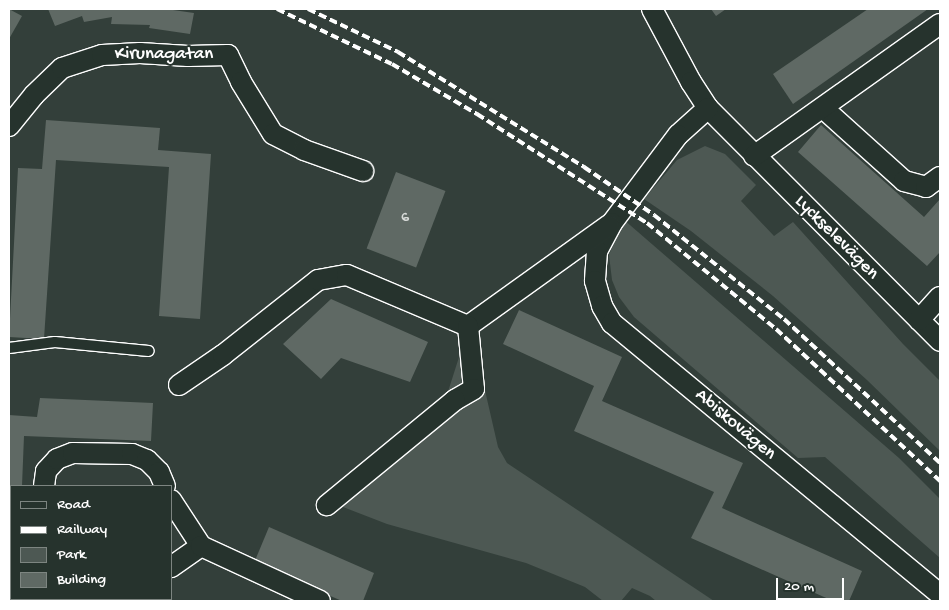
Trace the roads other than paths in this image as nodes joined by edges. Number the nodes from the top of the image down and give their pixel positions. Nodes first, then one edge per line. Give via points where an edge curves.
1 (652, 9) edge
2 (940, 24) edge
3 (708, 108) junction
4 (823, 108) junction
5 (9, 126) edge
6 (754, 156) junction
7 (363, 171) dead end
8 (940, 177) edge
9 (612, 223) junction
10 (940, 297) edge
11 (918, 320) junction
12 (468, 326) junction
13 (940, 341) edge
14 (9, 348) edge
15 (150, 351) dead end
16 (179, 385) dead end
17 (44, 485) edge
18 (165, 485) edge
19 (172, 502) edge
20 (327, 505) dead end
21 (201, 546) junction
22 (172, 566) edge
23 (940, 594) edge
24 (320, 601) edge

1 - 3 street, Lyckselevägen via 690,82
2 - 4 street
3 - 6 street, Lyckselevägen
3 - 9 street, Abiskovägen via 678,135
4 - 6 street
4 - 8 street via 904,182 926,187
5 - 7 street, Kirunagatan via 62,68 102,55 228,55 273,134 304,150
6 - 11 street, Lyckselevägen
9 - 12 street, Abiskovägen
9 - 23 street, Abiskovägen via 597,252 595,282 602,306 612,323
10 - 11 street
11 - 13 street, Lyckselevägen
12 - 16 street via 347,275 318,280 223,355
12 - 20 street via 474,388
14 - 15 lane via 56,342
17 - 18 street via 46,470 57,458 73,453 132,454 147,460 159,472
19 - 21 street
21 - 22 street
21 - 24 street

